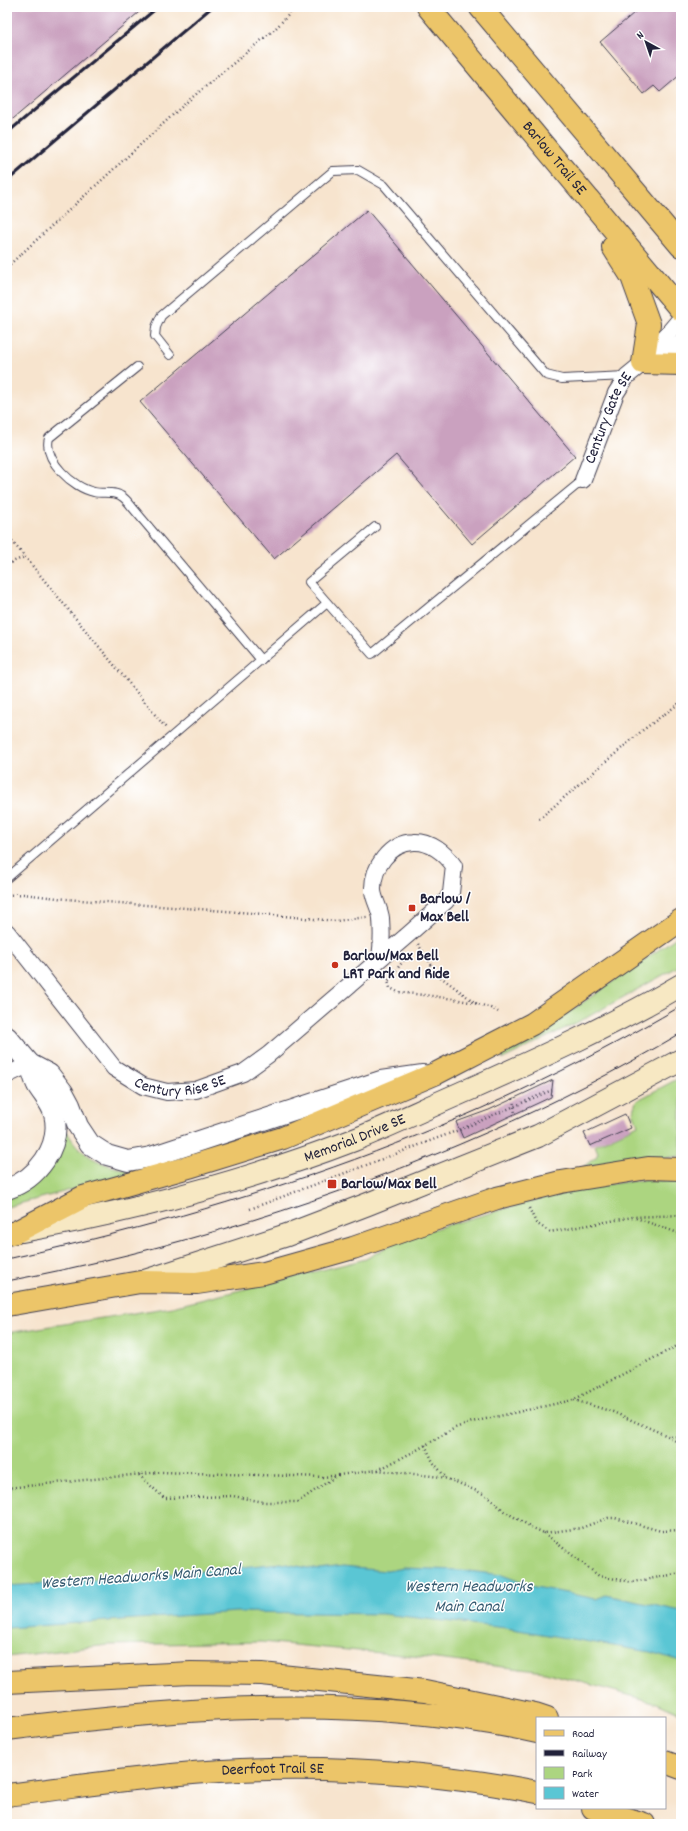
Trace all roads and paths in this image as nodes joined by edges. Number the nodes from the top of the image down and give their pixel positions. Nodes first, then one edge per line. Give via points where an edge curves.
1 (296, 7) edge
2 (428, 7) edge
3 (481, 8) edge
4 (571, 178) junction
5 (681, 245) edge
6 (7, 267) edge
7 (681, 310) edge
8 (681, 318) edge
9 (681, 343) edge
10 (170, 355) dead end
11 (681, 364) edge
12 (137, 367) dead end
13 (635, 370) junction
14 (583, 480) joint
15 (375, 527) dead end
16 (7, 535) edge
17 (25, 557) junction
18 (7, 564) edge
19 (327, 603) junction
20 (261, 660) junction
21 (681, 702) edge
22 (172, 736) junction
23 (539, 819) dead end
24 (7, 878) edge
25 (7, 895) edge
26 (380, 916) junction
27 (681, 920) edge
28 (7, 932) edge
29 (412, 949) dead end
30 (408, 955) dead end
31 (380, 958) junction
32 (681, 985) edge
33 (477, 1004) junction
34 (498, 1012) dead end
35 (7, 1037) edge
36 (681, 1060) edge
37 (30, 1064) junction
38 (437, 1072) junction
39 (7, 1075) edge
40 (552, 1090) dead end
41 (513, 1099) dead end
42 (514, 1107) junction
43 (515, 1114) dead end
44 (681, 1168) edge
45 (7, 1189) edge
46 (528, 1206) dead end
47 (250, 1209) dead end
48 (681, 1215) edge
49 (633, 1217) junction
50 (12, 1233) edge
51 (681, 1234) edge
52 (140, 1282) junction
53 (7, 1306) edge
54 (681, 1344) edge
55 (573, 1400) junction
56 (681, 1436) edge
57 (670, 1437) junction
58 (681, 1444) edge
59 (425, 1445) junction
60 (377, 1470) junction
61 (139, 1475) junction
62 (336, 1476) junction
63 (446, 1478) junction
64 (7, 1488) edge
65 (681, 1530) edge
66 (544, 1533) junction
67 (681, 1574) edge
68 (178, 1674) junction
69 (7, 1682) edge
70 (7, 1693) edge
71 (543, 1717) edge
72 (7, 1729) edge
73 (536, 1732) edge
74 (666, 1762) edge
75 (681, 1768) edge
76 (666, 1770) edge
77 (681, 1776) edge
78 (43, 1790) junction
79 (536, 1792) edge
80 (7, 1795) edge
81 (7, 1799) edge
82 (596, 1809) edge
83 (644, 1824) edge

1 - 6 path via 276,28 188,102
2 - 4 main road, Barlow Trail SE
3 - 5 main road
4 - 7 main road, Barlow Trail SE
4 - 13 main road via 585,206 622,259 638,290 649,324
8 - 13 street, Century Gate SE
9 - 13 street, Century Gate SE
10 - 13 lane via 155,336 161,316 333,171 358,170 384,185 546,374 562,379
11 - 13 main road
12 - 20 lane via 49,438 47,446 55,464 77,486 93,492 120,495 132,507
13 - 14 street, Century Gate SE via 616,393
14 - 19 lane via 372,654
15 - 19 lane via 309,582
16 - 17 path
17 - 18 path
17 - 22 path
19 - 20 lane
20 - 22 lane
21 - 23 path via 643,730
22 - 24 lane
25 - 26 path via 23,894 336,921
26 - 31 street, Century Rise SE
26 - 31 street, Century Rise SE via 373,892 375,876 383,858 409,842 421,841 447,856 454,866 454,879 446,901
27 - 38 main road via 532,1024
28 - 31 street, Century Rise SE via 114,1068 143,1086 167,1092 196,1090 243,1073 268,1055
29 - 33 path via 417,942 438,975
30 - 33 path via 388,981 390,988 398,992
32 - 50 main road, Memorial Drive SE via 531,1062 354,1140 187,1193
33 - 34 path via 491,1007
35 - 37 street
36 - 52 main road via 538,1136 287,1235
37 - 38 street via 49,1074 63,1092 78,1126 90,1144 107,1155 128,1162 151,1157 381,1080
37 - 39 street
37 - 45 street via 36,1084 50,1102 54,1116 54,1136 49,1154 35,1173
38 - 50 main road via 283,1138 83,1197
40 - 42 path
41 - 42 path
42 - 43 path
42 - 47 path
44 - 52 main road via 640,1170 561,1182 498,1198 353,1248 264,1273 197,1282
46 - 49 path via 536,1223 550,1232
48 - 49 path
49 - 51 path
52 - 53 main road
54 - 55 path
55 - 57 path via 613,1412
55 - 59 path via 472,1422 448,1431
56 - 57 path
57 - 58 path
59 - 60 path
59 - 63 path via 433,1462
60 - 62 path
60 - 63 path
61 - 62 path via 161,1472
61 - 62 path via 164,1498 233,1496 264,1502 298,1502
61 - 64 path
63 - 66 path via 488,1496 504,1512
65 - 66 path via 661,1531 608,1518 581,1528
66 - 67 path via 599,1576 633,1582
68 - 69 main road
68 - 70 main road
68 - 71 main road via 262,1674 425,1691
72 - 73 main road via 95,1718 280,1706 412,1711
74 - 75 main road
76 - 77 main road
78 - 79 main road, Deerfoot Trail SE via 177,1774 268,1769 355,1769 481,1782
78 - 80 main road, Deerfoot Trail SE
78 - 81 main road
82 - 83 main road

